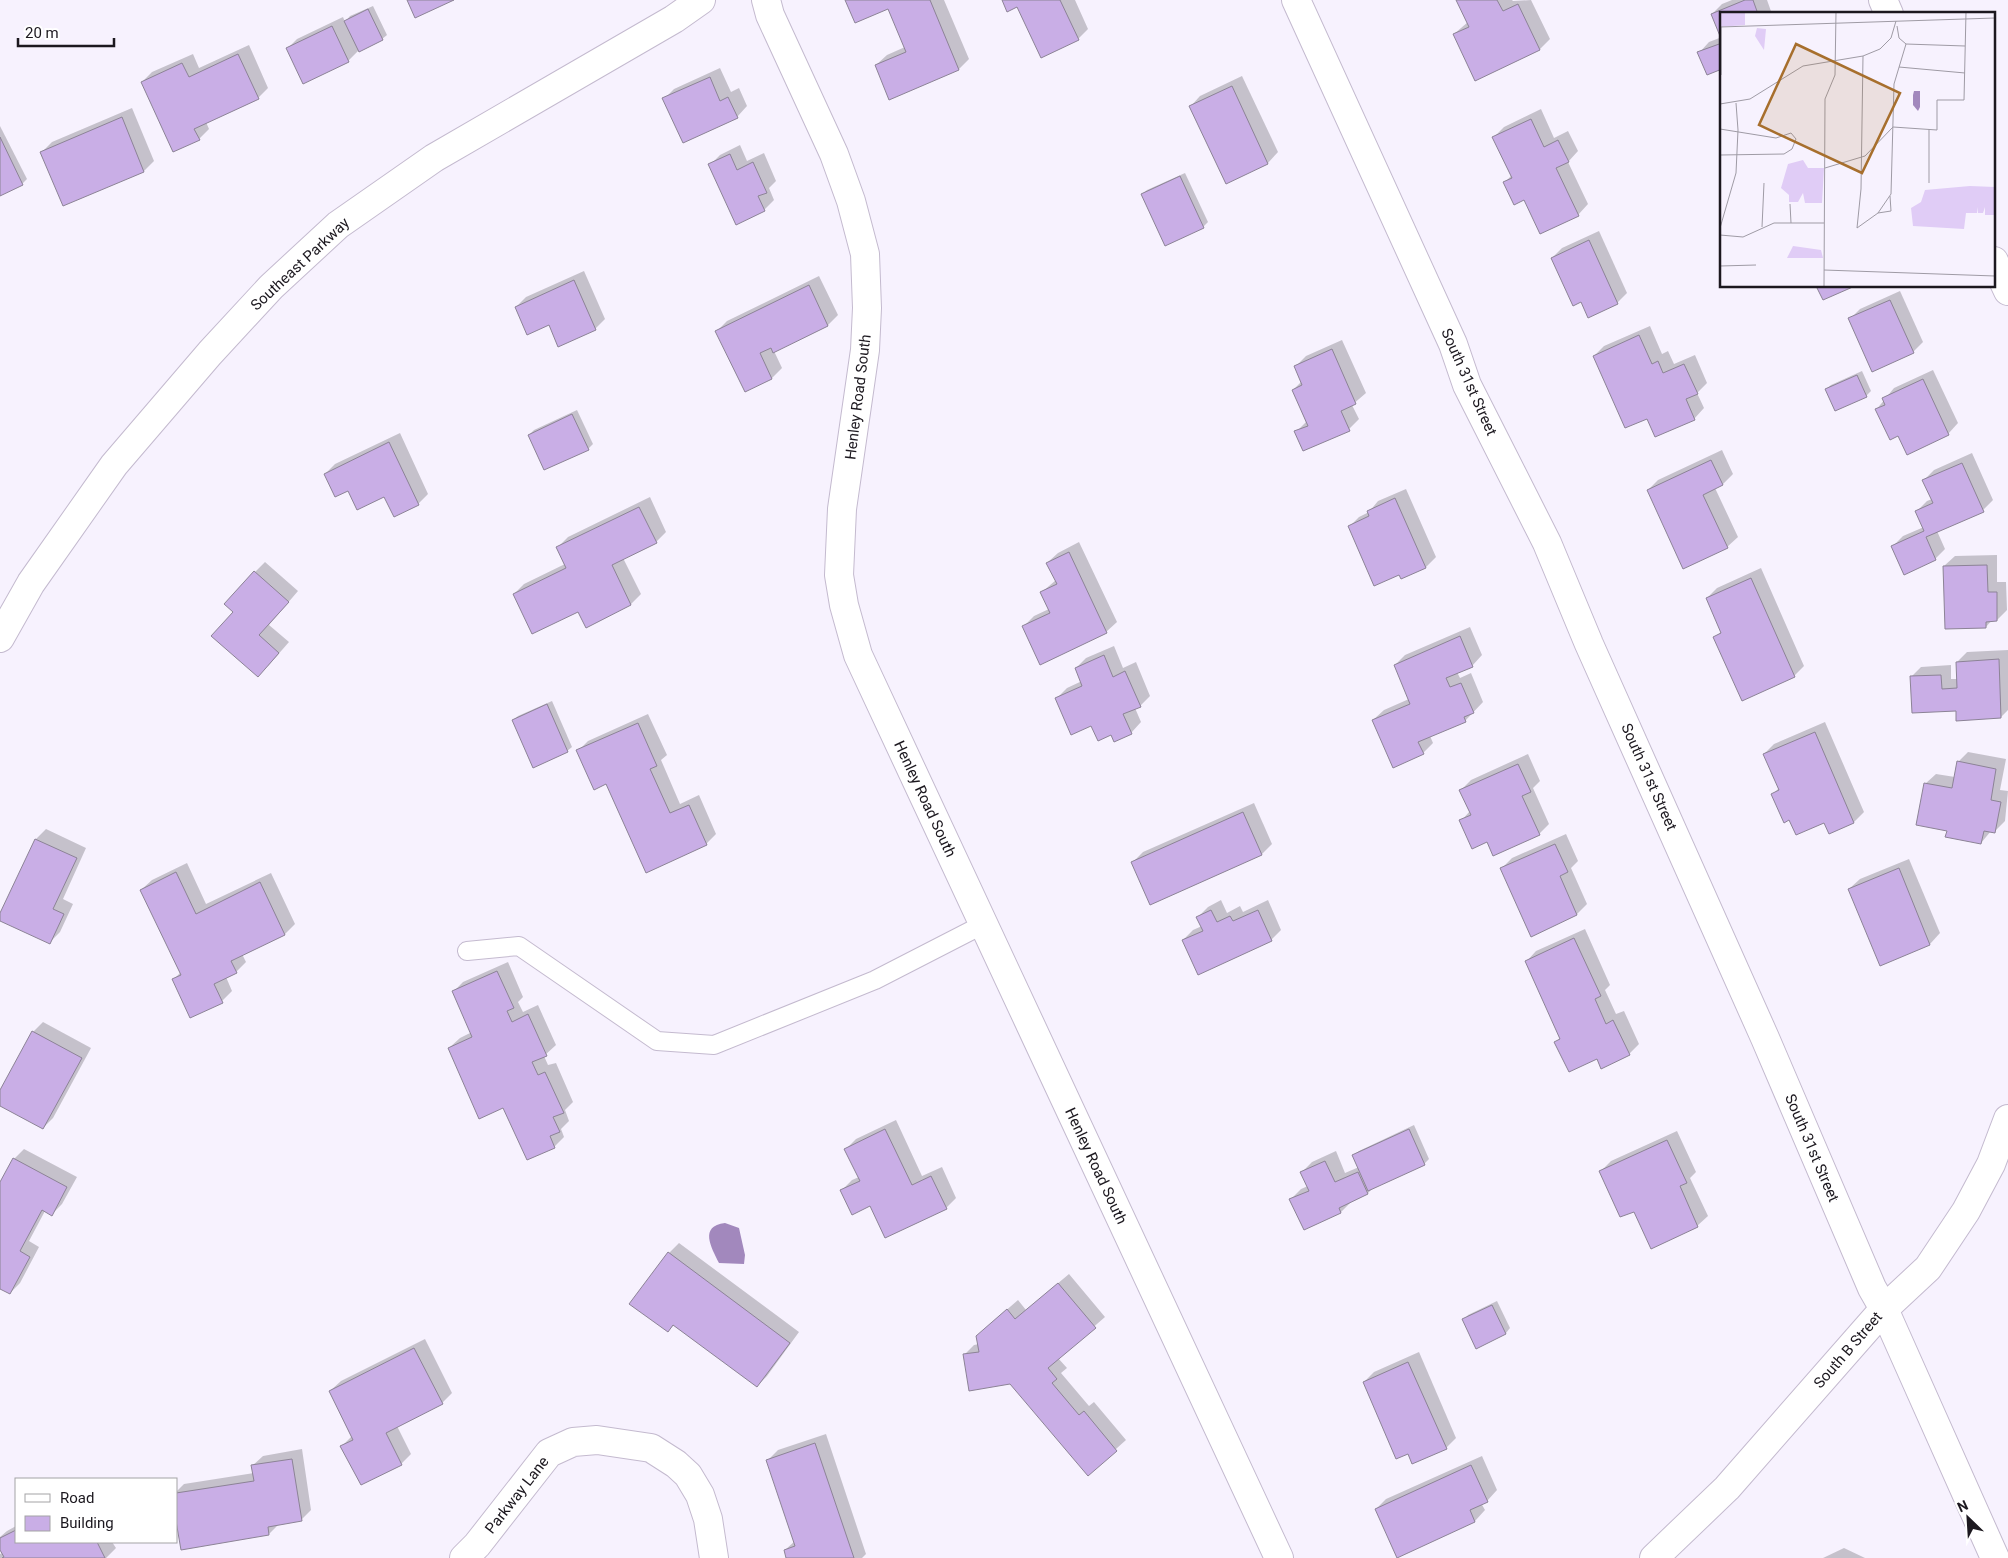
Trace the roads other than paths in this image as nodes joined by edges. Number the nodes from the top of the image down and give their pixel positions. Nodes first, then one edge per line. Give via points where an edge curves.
1 (701, 0) edge
2 (766, 0) edge
3 (1296, 0) edge
4 (1883, 0) edge
5 (1888, 12) edge
6 (1996, 265) edge
7 (2008, 291) edge
8 (0, 638) edge
9 (984, 924) junction
10 (467, 951) dead end
11 (2008, 1119) edge
12 (1884, 1309) junction
13 (464, 1558) edge
14 (714, 1558) edge
15 (1279, 1558) edge
16 (1654, 1558) edge
17 (1995, 1558) edge

1 - 8 street, Southeast Parkway via 674,19 434,158 338,225 271,287 114,465 31,583
2 - 9 street, Henley Road South via 834,154 851,200 865,254 866,350 842,509 839,575 844,605 858,655
3 - 12 street, South 31st Street via 1453,344 1467,385 1547,543 1872,1288
4 - 5 street
6 - 7 street
9 - 10 lane via 875,980 714,1045 657,1041 519,946
9 - 15 street, Henley Road South
11 - 12 street, South B Street via 1991,1164 1966,1211 1928,1268
12 - 16 street, South B Street via 1727,1488
12 - 17 street, South 31st Street
13 - 14 street, Parkway Lane via 549,1453 573,1442 597,1440 651,1448 688,1475 700,1495 708,1519

